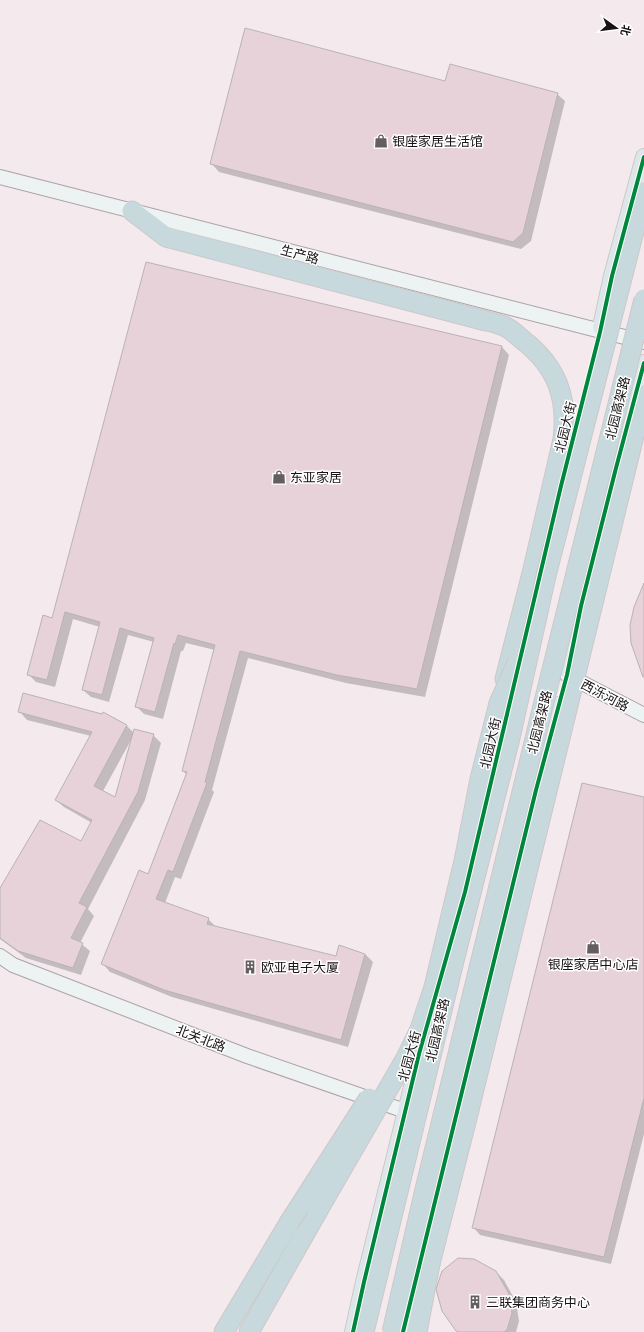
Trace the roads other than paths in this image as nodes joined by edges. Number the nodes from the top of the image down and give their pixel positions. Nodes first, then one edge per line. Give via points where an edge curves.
1 (644, 157) edge
2 (0, 177) edge
3 (644, 192) edge
4 (132, 211) junction
5 (644, 299) edge
6 (600, 332) junction
7 (644, 342) edge
8 (644, 363) edge
9 (644, 395) edge
10 (576, 572) junction
11 (546, 576) junction
12 (567, 675) junction
13 (570, 699) junction
14 (499, 703) junction
15 (644, 715) edge
16 (480, 779) junction
17 (545, 800) junction
18 (474, 879) junction
19 (497, 896) junction
20 (0, 956) edge
21 (434, 986) junction
22 (405, 1111) junction
23 (430, 1264) junction
24 (224, 1332) edge
25 (250, 1332) edge
26 (353, 1332) edge
27 (364, 1332) edge
28 (392, 1332) edge
29 (403, 1332) edge
30 (417, 1332) edge
31 (428, 1332) edge

1 - 6 main road, 北园大街 via 612,276
2 - 4 main road, 生产路
3 - 11 highway, 北园高架路, bridge
4 - 6 main road, 生产路
4 - 14 highway, bridge via 166,238 505,327 528,344 551,370 564,407 563,439
5 - 10 highway, 北园高架路, bridge
6 - 7 main road, 生产路
6 - 22 main road, 北园大街 via 465,892
8 - 12 main road via 587,583
9 - 13 highway, bridge
10 - 13 highway, bridge
10 - 19 highway, 北园高架路, bridge
11 - 14 highway, bridge via 516,667
11 - 18 highway, 北园高架路, bridge via 510,738
12 - 15 main road, 西泺河路
12 - 29 main road via 536,790
13 - 17 highway, bridge
14 - 16 highway, bridge
16 - 18 highway, bridge
16 - 21 highway, bridge via 464,861
17 - 19 highway, bridge
17 - 23 highway, bridge
18 - 27 highway, 北园高架路, bridge
19 - 28 highway, 北园高架路, bridge
20 - 22 main road, 北关北路 via 13,965 247,1056
21 - 24 highway, bridge via 400,1050 289,1223
21 - 25 highway, bridge via 420,1029 406,1058
22 - 26 main road, 北园大街
23 - 30 highway
23 - 31 highway

